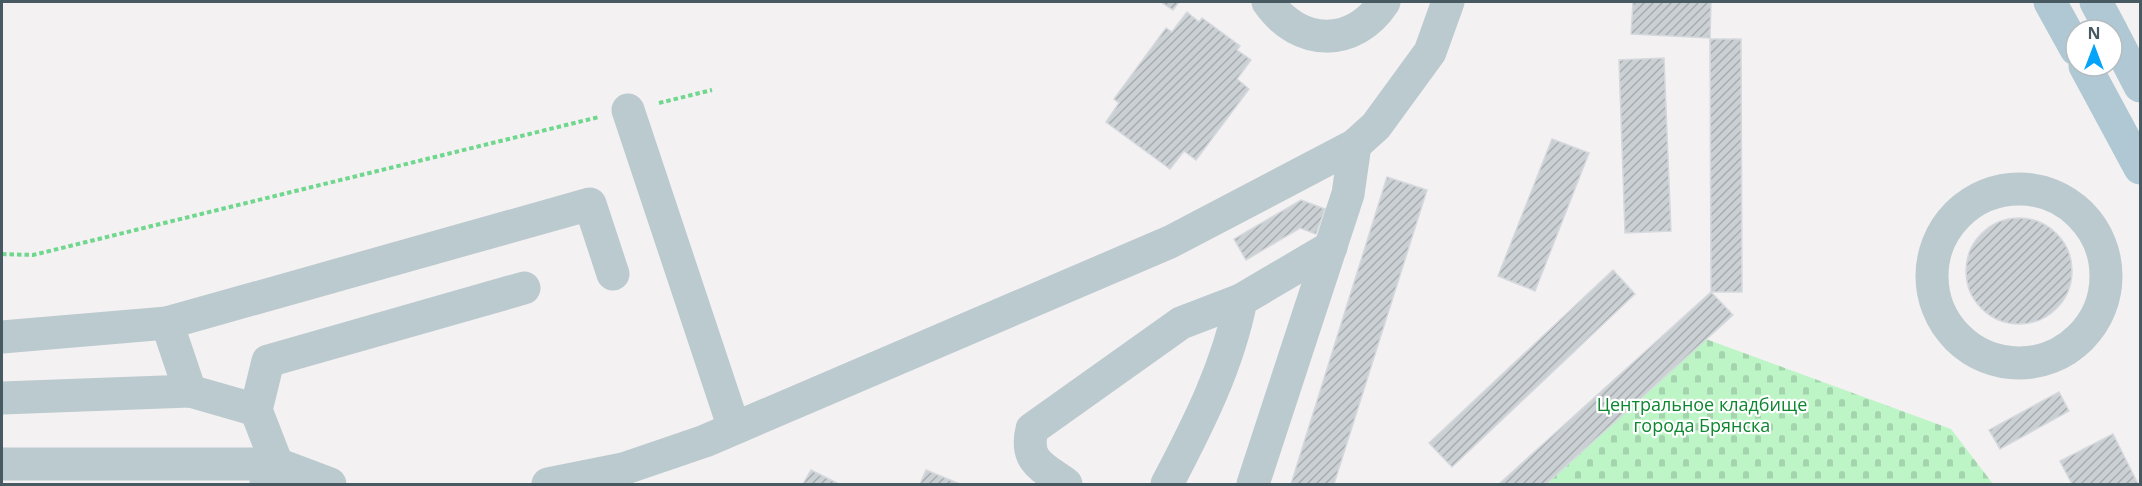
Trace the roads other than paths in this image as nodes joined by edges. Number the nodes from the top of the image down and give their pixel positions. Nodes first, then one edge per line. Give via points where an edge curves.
1 (1268, 2) edge
2 (1384, 2) edge
3 (1448, 2) edge
4 (2050, 2) edge
5 (2096, 2) edge
6 (2104, 18) edge
7 (2064, 27) edge
8 (2124, 56) edge
9 (2091, 78) edge
10 (2140, 86) edge
11 (628, 110) road end
12 (1355, 145) junction
13 (2140, 168) edge
14 (1331, 247) junction
15 (613, 274) dead end
16 (524, 288) dead end
17 (1241, 300) junction
18 (167, 323) junction
19 (2090, 328) joint
20 (2, 337) edge
21 (190, 391) junction
22 (2, 398) edge
23 (256, 410) junction
24 (734, 428) junction
25 (2, 464) edge
26 (271, 474) edge
27 (614, 477) edge
28 (330, 484) edge
29 (548, 484) edge
30 (1066, 484) edge
31 (1167, 484) edge
32 (1253, 484) edge

1 - 2 lane via 1294,29 1314,36 1335,36 1356,30 1375,16
3 - 12 lane via 1430,52 1376,126
4 - 7 main road
5 - 6 main road
8 - 10 main road
9 - 13 main road
11 - 24 lane
12 - 14 lane via 1348,194
12 - 24 lane via 1170,242
14 - 17 lane
14 - 32 lane
15 - 18 lane via 590,204
16 - 23 lane via 267,361
17 - 30 lane via 1182,323 1032,429 1028,446 1033,460
17 - 31 lane via 1233,340 1202,417
18 - 20 lane
18 - 21 lane
19 - 19 lane via 2103,303 2107,275 2102,247 2089,222 2068,203 2043,191 2015,188 1985,194 1960,210 1941,234 1932,262 1932,291 1943,320 1962,342 1988,358 2016,363 2044,360 2069,348
21 - 22 lane
21 - 23 lane
23 - 26 lane
24 - 27 lane
25 - 26 lane
26 - 28 lane
27 - 29 lane

